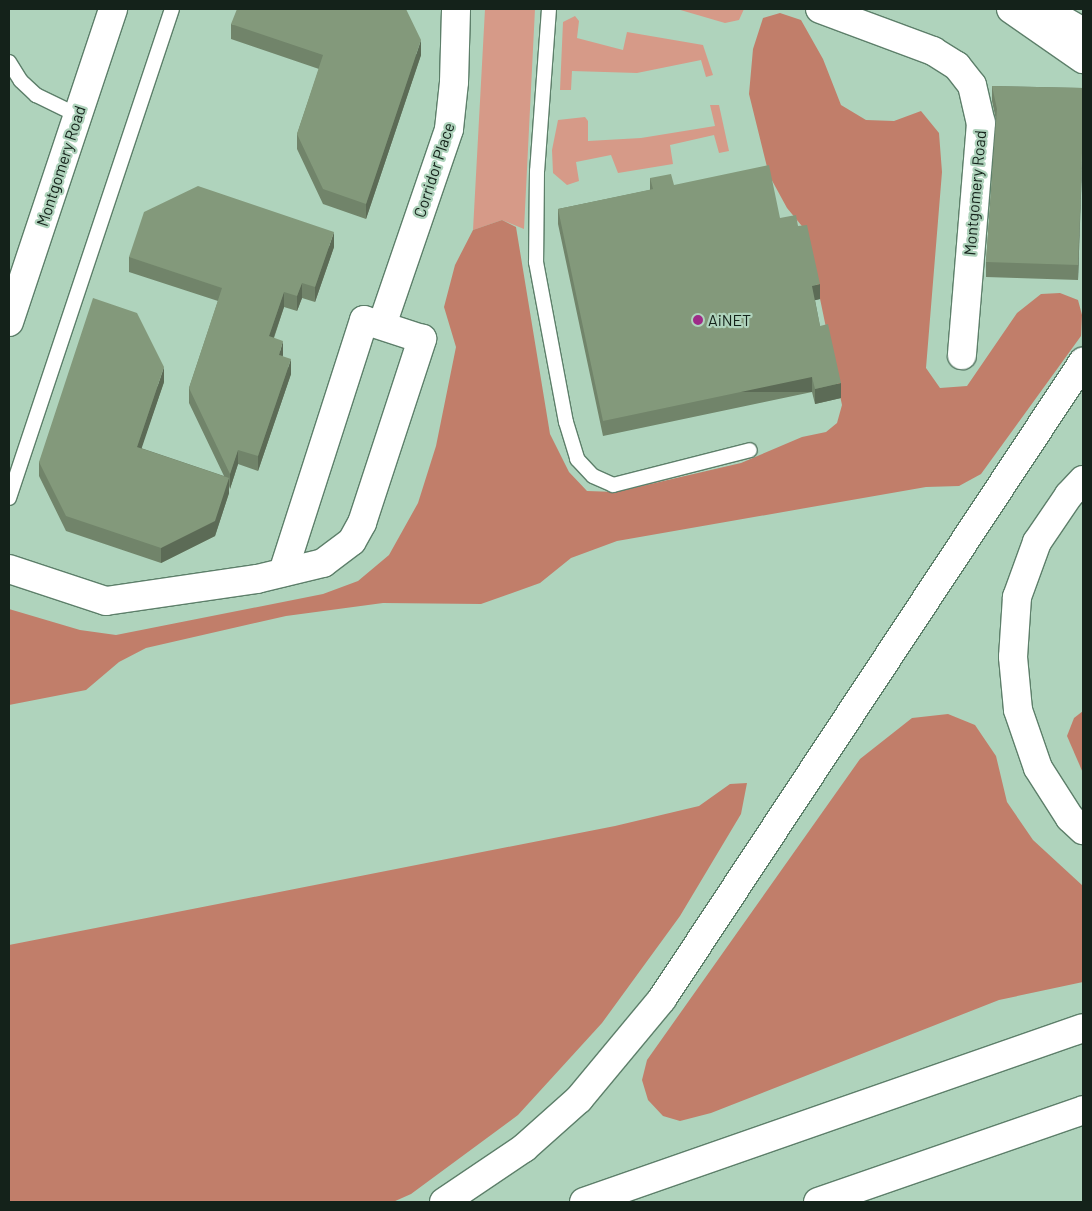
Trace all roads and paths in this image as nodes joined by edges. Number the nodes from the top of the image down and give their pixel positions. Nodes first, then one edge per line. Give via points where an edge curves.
1 (113, 9) edge
2 (172, 9) edge
3 (456, 9) edge
4 (549, 9) edge
5 (820, 9) edge
6 (1011, 9) edge
7 (1043, 9) edge
8 (1083, 32) edge
9 (1083, 59) edge
10 (9, 62) edge
11 (78, 115) junction
12 (9, 322) edge
13 (382, 325) junction
14 (962, 355) dead end
15 (1083, 362) edge
16 (750, 450) dead end
17 (1083, 480) edge
18 (9, 498) edge
19 (9, 569) edge
20 (283, 572) junction
21 (1083, 830) edge
22 (1083, 1028) edge
23 (1083, 1110) edge
24 (444, 1202) edge
25 (584, 1202) edge
26 (818, 1202) edge

1 - 11 main road, Montgomery Road
2 - 18 lane
3 - 13 main road, Corridor Place via 449,129
4 - 16 lane via 537,171 536,252 560,394 577,459 593,476 613,485
5 - 14 main road, Montgomery Road via 933,51 957,66 972,85 981,123
6 - 9 main road
7 - 8 main road
10 - 11 lane via 21,81 36,95
11 - 12 main road, Montgomery Road
13 - 20 main road via 364,320
13 - 20 main road via 422,339 362,523 352,541 323,563
15 - 24 main road via 662,999 579,1099 524,1148
17 - 21 main road via 1037,542 1017,597 1012,657 1018,710 1038,768 1070,818
19 - 20 main road via 106,601 129,600
22 - 25 main road
23 - 26 main road

